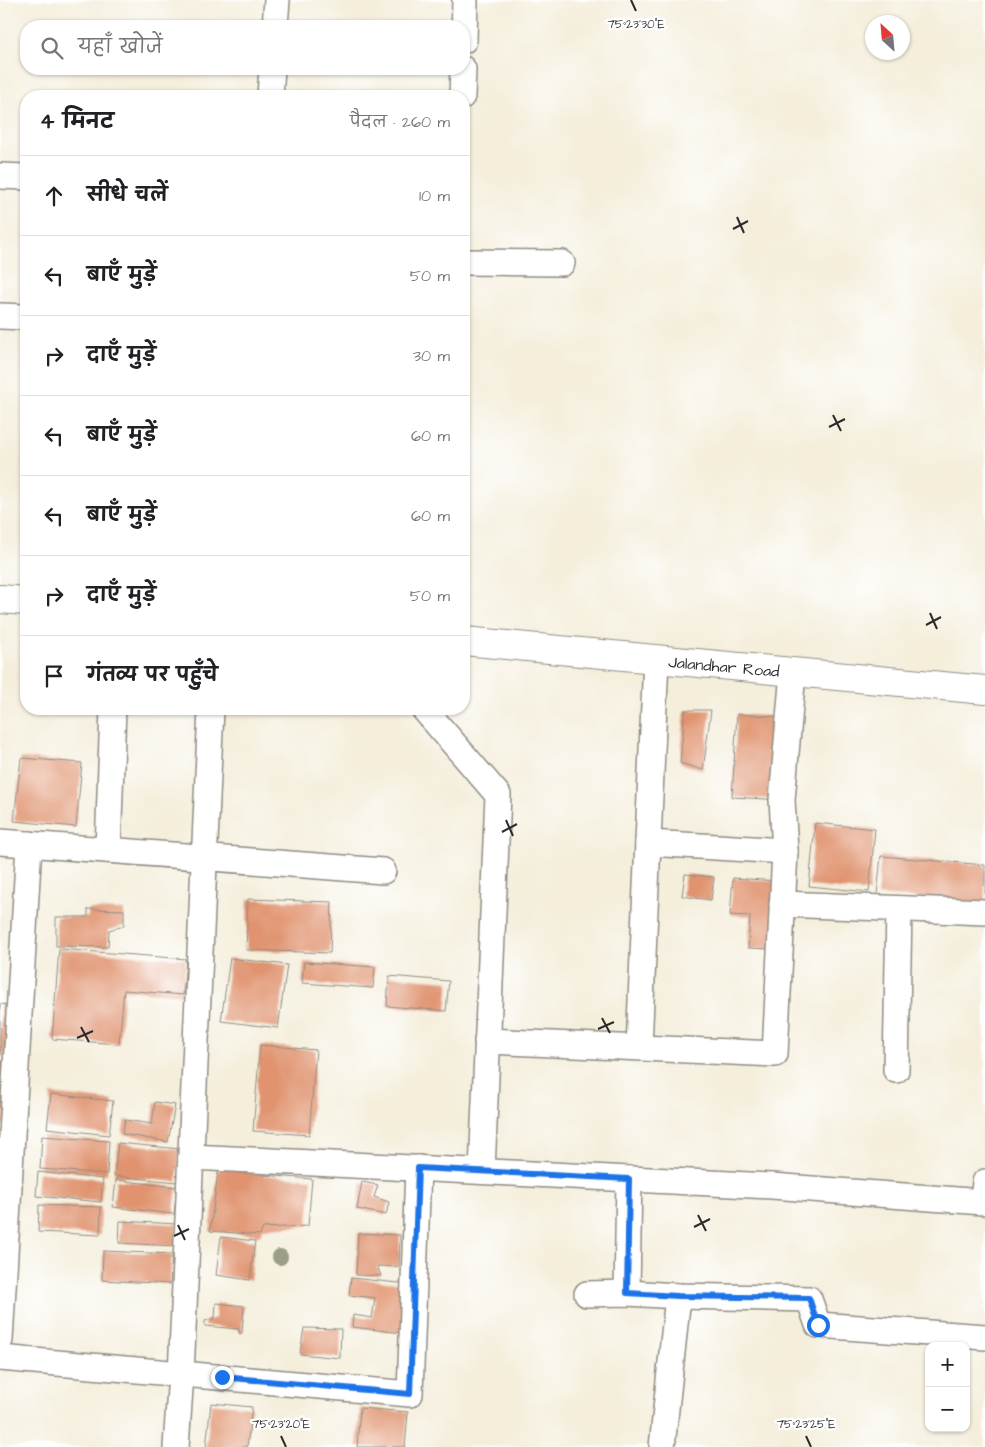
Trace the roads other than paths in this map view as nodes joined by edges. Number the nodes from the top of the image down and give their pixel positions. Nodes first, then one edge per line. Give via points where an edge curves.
1 (277, 0) edge
2 (465, 0) edge
3 (275, 20) edge
4 (464, 20) edge
5 (272, 75) edge
6 (463, 75) edge
7 (270, 90) edge
8 (462, 90) edge
9 (0, 176) edge
10 (20, 177) edge
11 (470, 262) edge
12 (562, 263) dead end
13 (0, 316) edge
14 (20, 317) edge
15 (0, 599) edge
16 (20, 601) edge
17 (470, 643) edge
18 (656, 659) junction
19 (793, 672) junction
20 (985, 690) edge
21 (113, 715) edge
22 (211, 715) edge
23 (429, 715) edge
24 (0, 842) edge
25 (648, 843) junction
26 (29, 844) junction
27 (108, 850) junction
28 (785, 851) junction
29 (205, 857) junction
30 (382, 871) dead end
31 (782, 904) junction
32 (899, 909) junction
33 (985, 912) edge
34 (487, 1041) junction
35 (639, 1047) junction
36 (896, 1070) dead end
37 (5, 1154) edge
38 (191, 1157) junction
39 (418, 1168) junction
40 (482, 1171) junction
41 (629, 1179) junction
42 (985, 1182) edge
43 (627, 1293) junction
44 (587, 1294) dead end
45 (678, 1296) junction
46 (985, 1337) edge
47 (0, 1340) edge
48 (0, 1358) edge
49 (181, 1374) junction
50 (176, 1447) edge
51 (662, 1447) edge

1 - 3 street
2 - 4 street
5 - 7 street
6 - 8 street
9 - 10 street
11 - 12 street
13 - 14 street
15 - 16 main road
17 - 18 main road, Jalandhar Road
18 - 19 main road, Jalandhar Road
18 - 25 street
19 - 20 main road, Jalandhar Road
19 - 28 street via 782,800
21 - 27 street
22 - 29 street
23 - 34 street via 498,795
24 - 26 street
25 - 28 street
25 - 35 street
26 - 27 street
26 - 37 street
27 - 29 street
28 - 31 street
29 - 30 street
29 - 38 street
31 - 32 street
31 - 35 street via 775,1054
32 - 33 street
32 - 36 street
34 - 35 street
34 - 40 street
37 - 47 street
38 - 39 street
38 - 49 street
39 - 40 street
39 - 49 street via 410,1394
40 - 41 street
41 - 42 street via 983,1202
41 - 43 street
43 - 44 street
43 - 45 street
45 - 46 street via 809,1298 818,1325
45 - 51 street
48 - 49 street
49 - 50 street

